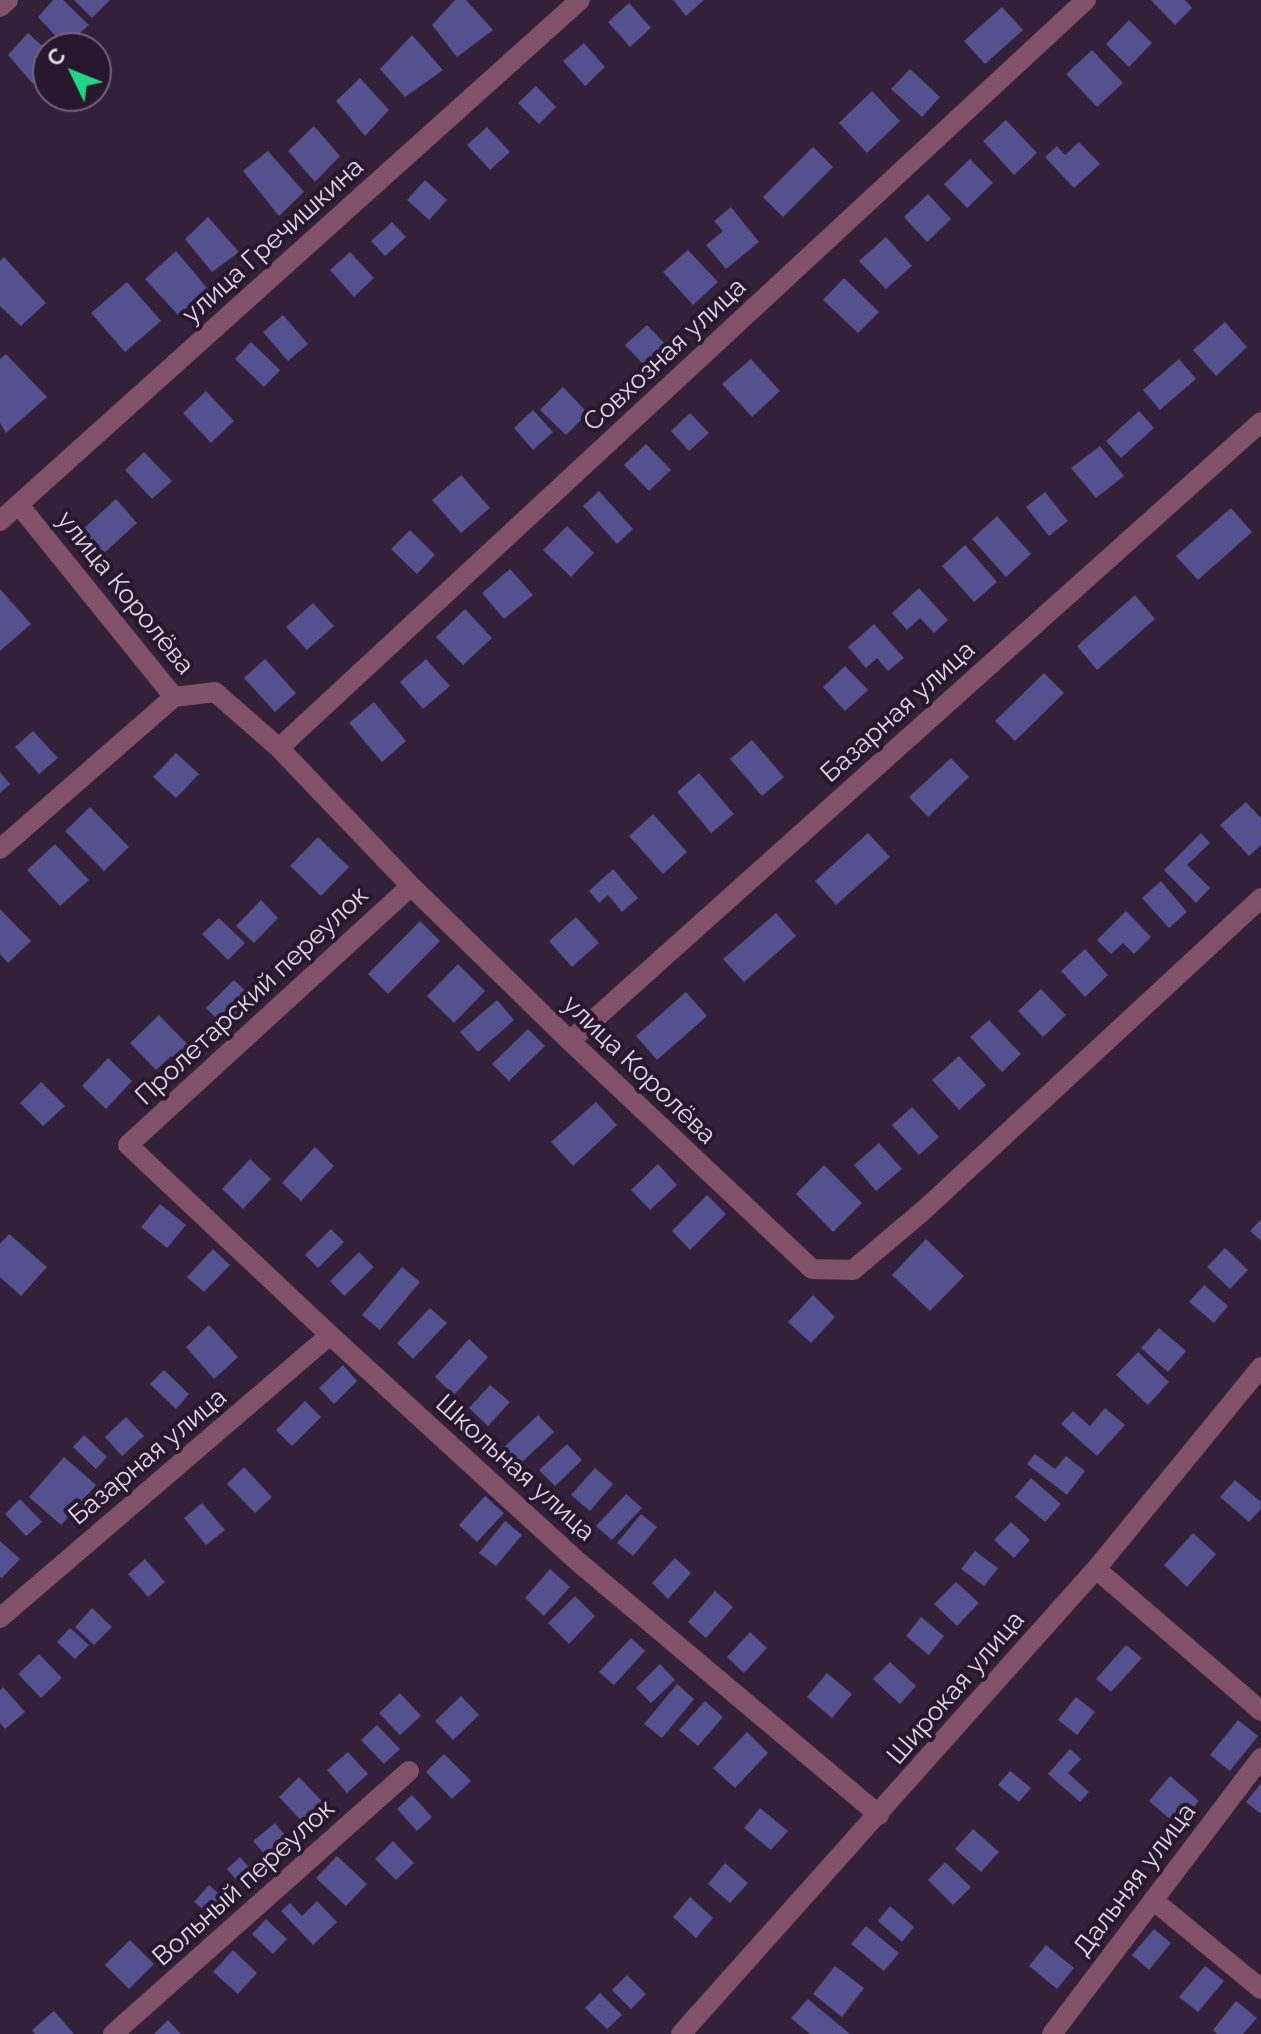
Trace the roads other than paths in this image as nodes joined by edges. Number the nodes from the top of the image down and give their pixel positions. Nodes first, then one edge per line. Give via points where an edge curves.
1 (8, 0) edge
2 (580, 0) edge
3 (1086, 0) edge
4 (0, 7) edge
5 (1261, 422) edge
6 (19, 505) junction
7 (0, 521) edge
8 (174, 697) junction
9 (279, 748) junction
10 (0, 849) edge
11 (411, 886) junction
12 (1261, 898) edge
13 (570, 1041) junction
14 (128, 1145) joint
15 (330, 1335) junction
16 (1261, 1367) edge
17 (1096, 1569) junction
18 (0, 1618) edge
19 (1261, 1711) edge
20 (1261, 1758) edge
21 (409, 1771) dead end
22 (879, 1815) junction
23 (1153, 1900) junction
24 (1261, 1989) edge
25 (113, 2034) edge
26 (681, 2034) edge
27 (1052, 2034) edge

1 - 4 street
2 - 6 street, улица Гречишкина
3 - 9 street, Совхозная улица
5 - 13 street, Базарная улица
6 - 7 street, улица Гречишкина
6 - 8 street, улица Королёва
8 - 9 street, улица Королёва via 215,692
8 - 10 street
9 - 11 street, улица Королёва
11 - 13 street, улица Королёва
11 - 14 street, Пролетарский переулок
12 - 13 street, улица Королёва via 853,1270 812,1269
14 - 15 street, Школьная улица
15 - 18 street, Базарная улица
15 - 22 street, Школьная улица via 576,1560
16 - 17 street, Широкая улица
17 - 19 street
17 - 22 street, Широкая улица
20 - 23 street, Дальняя улица
21 - 25 street, Вольный переулок
22 - 26 street, Широкая улица
23 - 24 street
23 - 27 street, Дальняя улица

